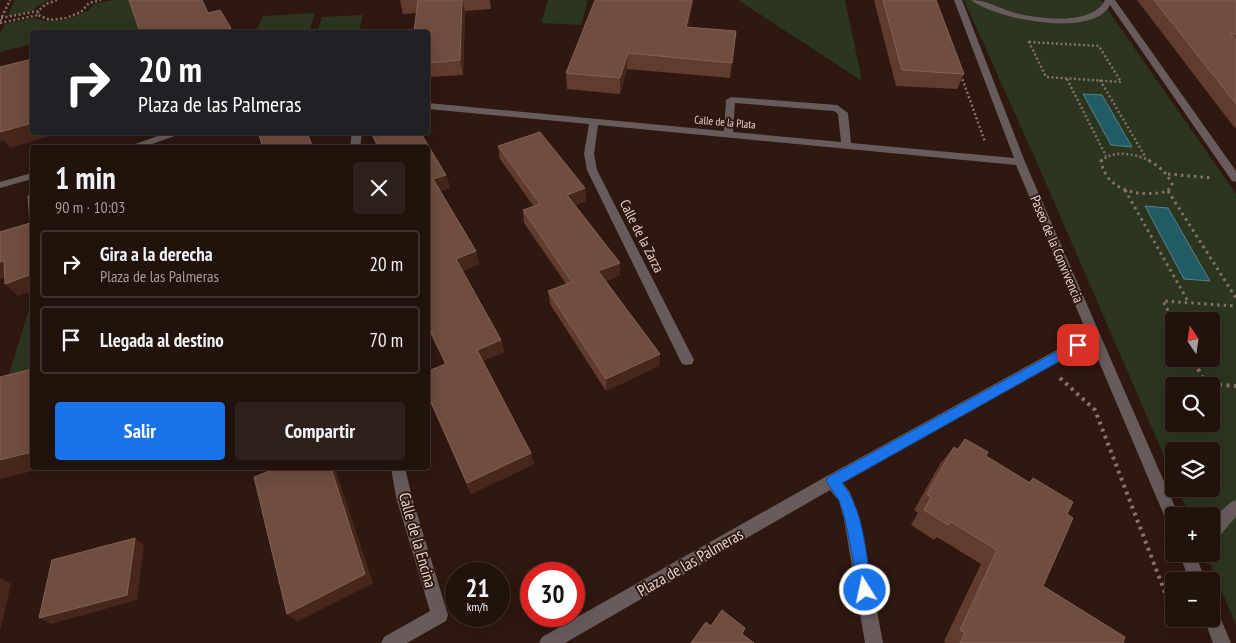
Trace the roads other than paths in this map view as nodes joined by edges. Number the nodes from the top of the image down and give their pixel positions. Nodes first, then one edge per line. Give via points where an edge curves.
1 (958, 0) edge
2 (975, 0) edge
3 (1110, 0) edge
4 (430, 106) edge
5 (594, 122) junction
6 (171, 135) edge
7 (728, 135) junction
8 (139, 145) edge
9 (846, 146) junction
10 (1020, 162) junction
11 (30, 177) edge
12 (1236, 179) edge
13 (0, 185) edge
14 (1098, 345) junction
15 (686, 360) dead end
16 (398, 470) edge
17 (832, 481) junction
18 (1168, 507) edge
19 (1236, 507) edge
20 (1220, 520) edge
21 (1215, 627) edge
22 (390, 643) edge
23 (548, 643) edge
24 (874, 643) edge
25 (1222, 643) edge

1 - 10 street, Paseo de la Convivencia
2 - 3 street via 1014,15 1052,21 1088,19 1105,8
3 - 12 street
4 - 5 street, Calle de la Plata
5 - 7 street, Calle de la Plata
5 - 15 street, Calle de la Zarza via 589,154 592,170
6 - 8 street
7 - 9 street, Calle de la Plata
7 - 9 street via 732,100 837,108 843,113
9 - 10 street, Calle de la Plata
10 - 14 street, Paseo de la Convivencia
11 - 13 street
14 - 17 street, Plaza de las Palmeras via 1078,345
14 - 18 street, Paseo de la Convivencia
16 - 22 street, Calle de la Encina via 440,615
17 - 23 street, Plaza de las Palmeras
17 - 24 street via 845,497 852,519
19 - 20 street
21 - 25 street

